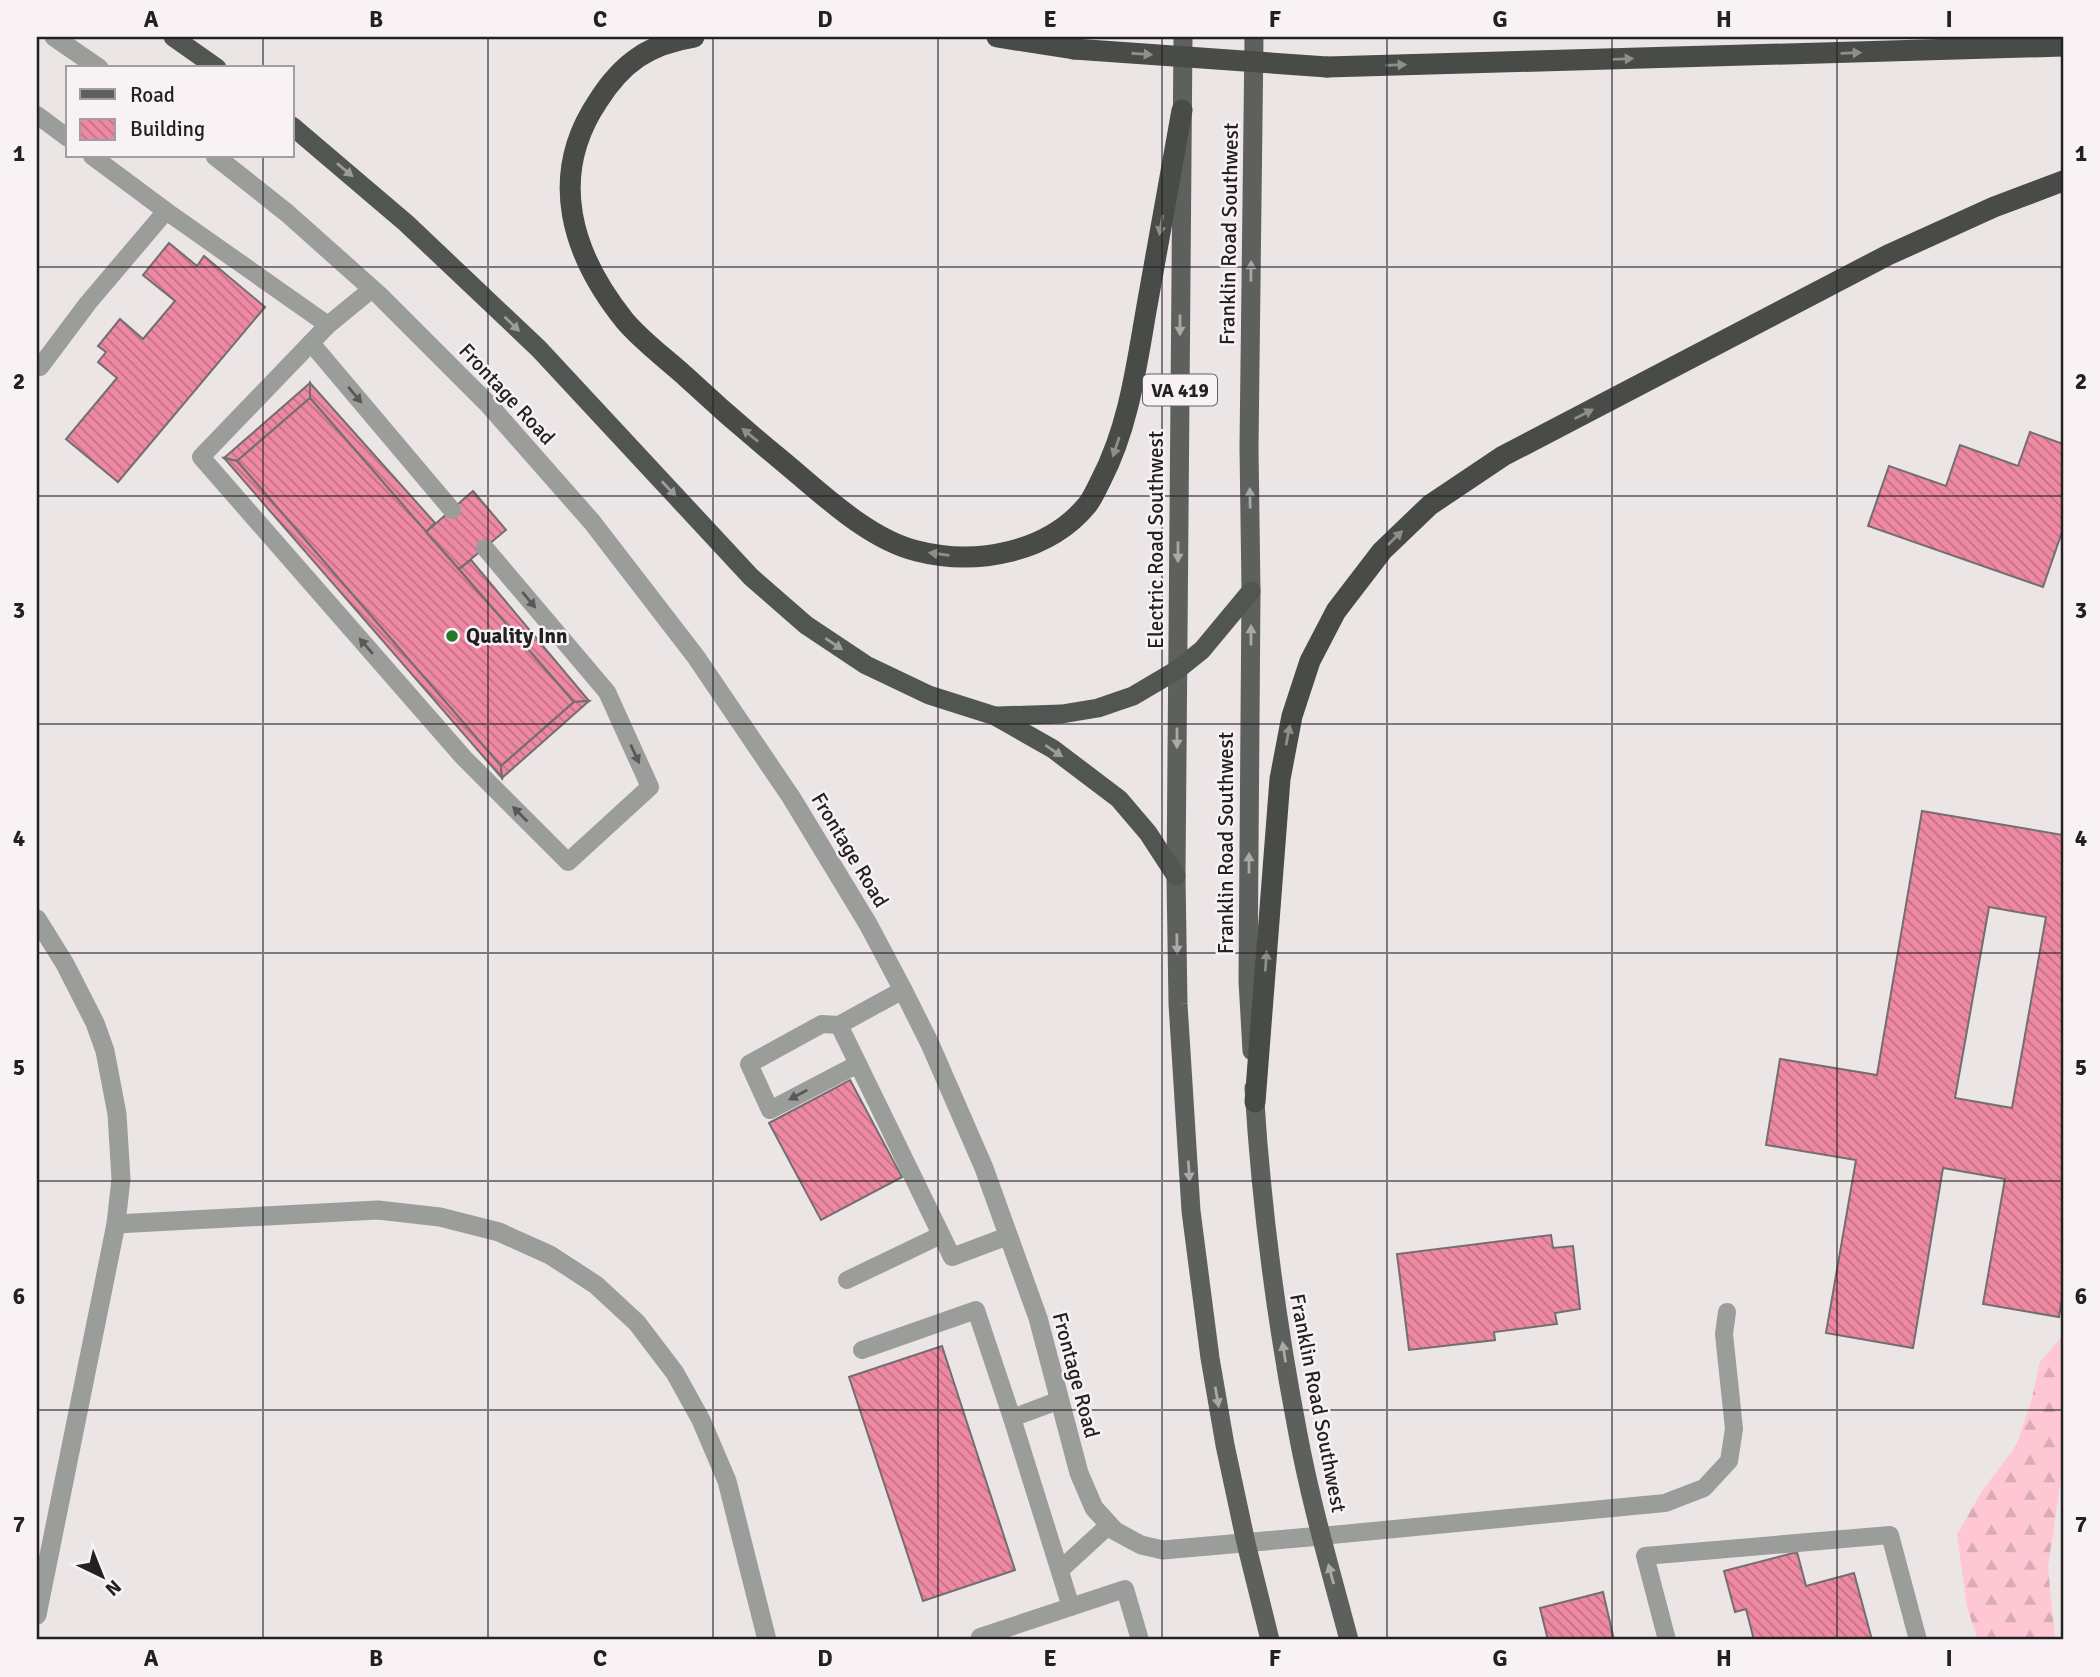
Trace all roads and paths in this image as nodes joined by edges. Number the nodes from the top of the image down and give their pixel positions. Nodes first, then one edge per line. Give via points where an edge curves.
1 (54, 37) edge
2 (173, 37) edge
3 (694, 37) edge
4 (997, 37) edge
5 (1183, 37) edge
6 (1254, 37) edge
7 (2063, 46) edge
8 (96, 66) edge
9 (214, 66) edge
10 (1182, 110) junction
11 (37, 114) edge
12 (294, 128) edge
13 (66, 136) edge
14 (95, 158) edge
15 (218, 158) edge
16 (2063, 181) edge
17 (166, 211) junction
18 (372, 289) junction
19 (328, 325) junction
20 (311, 343) junction
21 (40, 368) dead end
22 (452, 510) dead end
23 (485, 548) dead end
24 (1251, 591) junction
25 (1177, 670) junction
26 (995, 716) junction
27 (1176, 876) junction
28 (37, 919) edge
29 (903, 990) junction
30 (839, 1025) junction
31 (858, 1064) junction
32 (1255, 1102) junction
33 (116, 1224) junction
34 (941, 1235) junction
35 (1008, 1236) junction
36 (847, 1280) dead end
37 (1727, 1312) dead end
38 (862, 1350) dead end
39 (1060, 1400) junction
40 (1012, 1418) junction
41 (1109, 1525) junction
42 (1321, 1536) junction
43 (1246, 1543) junction
44 (1060, 1570) junction
45 (1071, 1607) junction
46 (37, 1615) edge
47 (980, 1637) dead end
48 (767, 1640) edge
49 (1140, 1640) edge
50 (1270, 1640) edge
51 (1349, 1640) edge
52 (1667, 1640) edge
53 (1918, 1640) edge

1 - 8 street
2 - 9 highway
10 -> 3 highway via 1129,407 1112,458 1089,502 1064,527 1034,545 994,555 916,551 870,532 741,428 628,324 599,286 579,243 569,198 573,157 587,117 609,83 631,61
4 -> 7 highway, bridge via 1074,49 1328,67
5 - 10 main road, Electric Road Southwest / VA 419
24 -> 6 main road, Franklin Road Southwest
10 -> 25 main road, Electric Road Southwest / VA 419
11 - 13 lane
12 -> 26 highway via 407,223 539,349 751,577 806,625 866,665 929,695
14 - 17 lane
15 - 18 street, Frontage Road
32 -> 16 highway via 1280,779 1292,716 1310,661 1336,611 1382,551 1430,505 1503,456 1888,255
17 - 19 lane
17 - 21 lane
18 - 19 lane
18 - 29 street, Frontage Road via 488,404 593,522 696,657 791,797
19 - 20 lane
20 -> 22 lane
23 -> 20 lane via 607,692 650,787 568,862 464,758 201,457
24 - 25 highway via 1202,650
32 -> 24 main road, Franklin Road Southwest via 1248,981
25 - 26 highway via 1133,696 1098,708
25 -> 27 main road, Electric Road Southwest / VA 419
26 -> 27 highway via 1053,749 1119,799
27 -> 43 main road via 1178,1004 1191,1211 1210,1357
28 - 33 street via 65,964 105,1051 117,1114 121,1179
29 - 30 lane
29 - 35 street, Frontage Road via 979,1156
30 - 31 lane
31 -> 30 lane via 770,1110 749,1064 822,1024
31 - 34 lane
42 -> 32 main road, Franklin Road Southwest via 1298,1435 1273,1285
33 - 46 street
33 - 48 street via 378,1210 440,1217 499,1232 550,1255 596,1285 637,1323 675,1373 727,1481
34 - 35 lane via 952,1257
34 - 36 lane
35 - 39 street, Frontage Road via 1038,1318
37 - 42 lane via 1724,1334 1734,1429 1729,1461 1704,1488 1665,1503
38 - 40 lane via 976,1310
39 - 40 lane
39 - 41 street, Frontage Road via 1079,1473 1094,1508
40 - 44 lane
41 - 43 street, Frontage Road via 1141,1545 1163,1550
41 - 44 lane
42 - 43 street, Frontage Road
51 -> 42 main road, Franklin Road Southwest
43 - 50 main road
44 - 45 lane
45 - 47 lane
45 - 49 lane via 1125,1589
52 - 53 lane via 1645,1556 1890,1535

